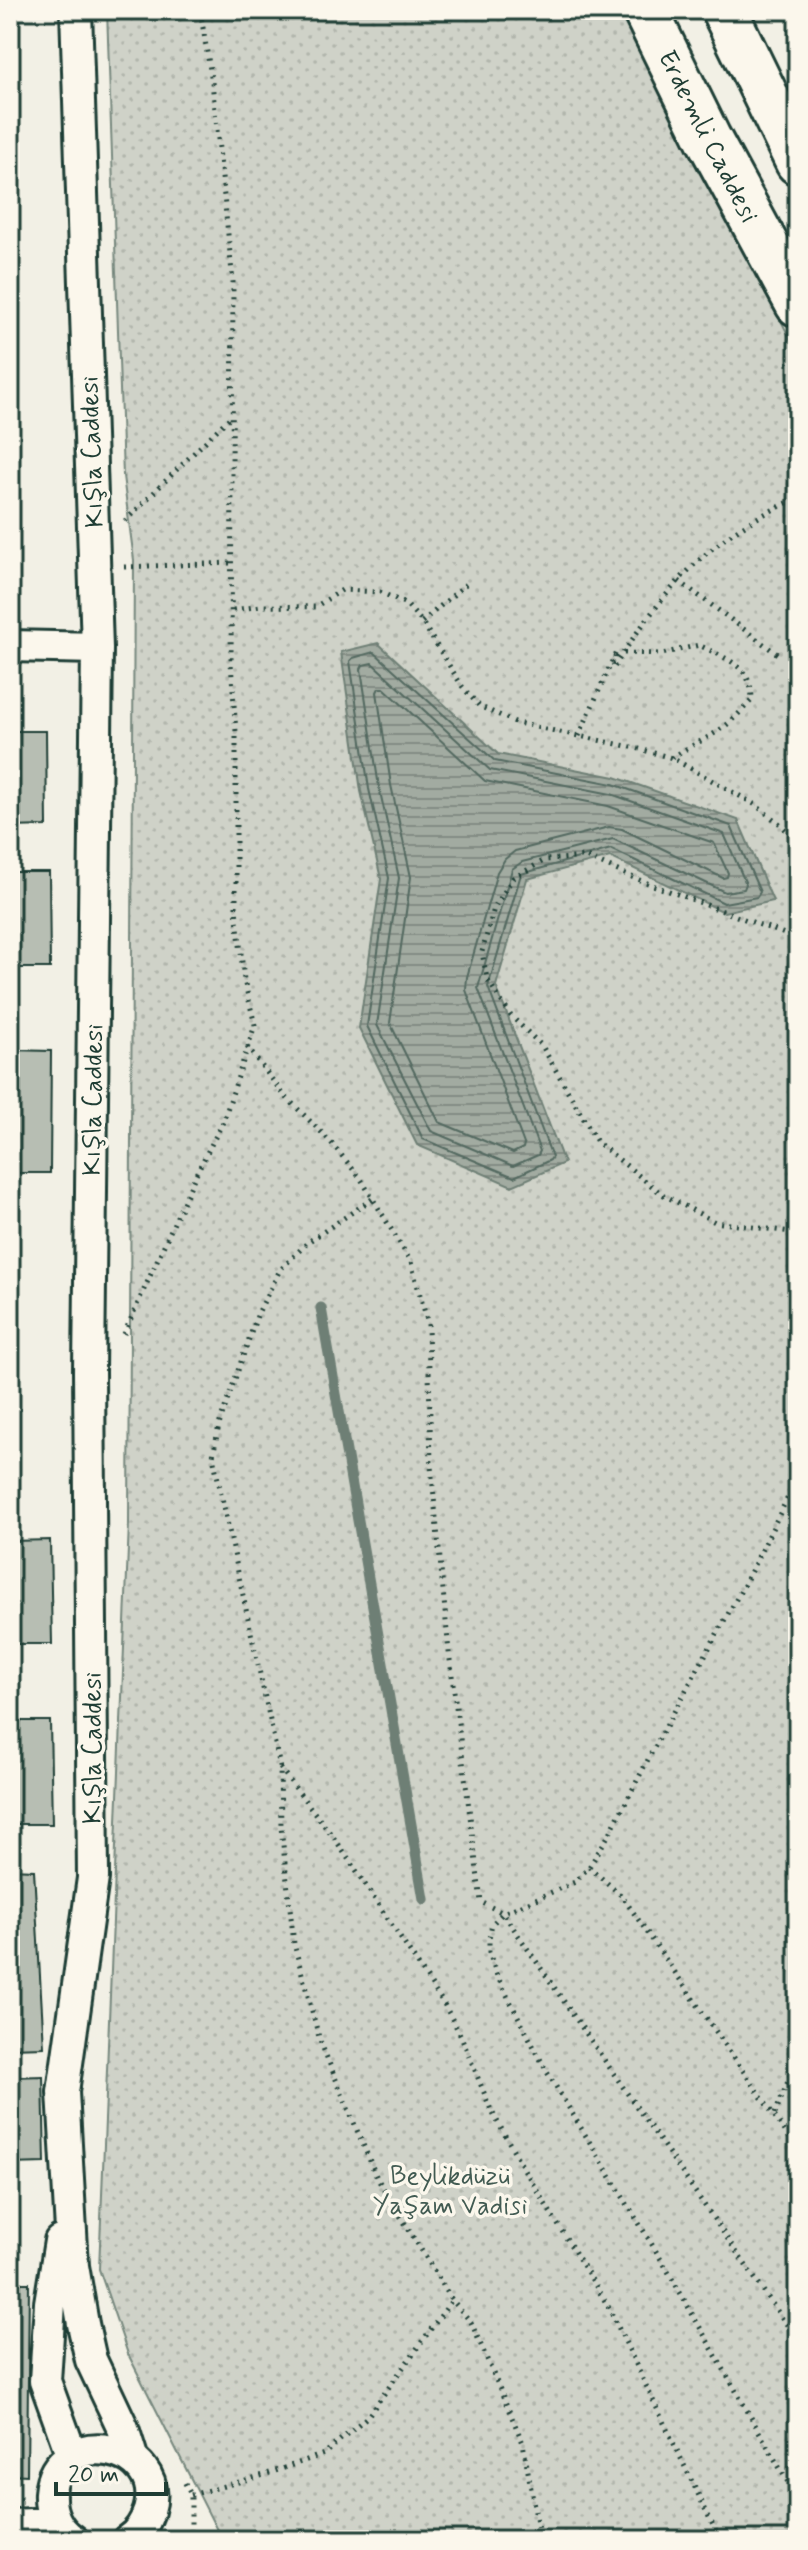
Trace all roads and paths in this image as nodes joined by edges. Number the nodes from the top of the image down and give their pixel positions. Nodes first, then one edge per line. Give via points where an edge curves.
1 (76, 10) edge
2 (200, 10) edge
3 (645, 10) edge
4 (724, 10) edge
5 (795, 146) edge
6 (798, 304) edge
7 (232, 415) junction
8 (798, 498) edge
9 (123, 524) dead end
10 (231, 563) junction
11 (111, 567) dead end
12 (679, 581) junction
13 (467, 583) dead end
14 (233, 610) junction
15 (422, 622) junction
16 (10, 646) edge
17 (97, 648) junction
18 (616, 652) junction
19 (780, 656) dead end
20 (579, 736) junction
21 (672, 758) junction
22 (798, 843) edge
23 (798, 939) edge
24 (247, 1047) junction
25 (372, 1199) junction
26 (798, 1233) edge
27 (119, 1346) dead end
28 (798, 1477) edge
29 (280, 1767) junction
30 (589, 1867) junction
31 (503, 1913) junction
32 (798, 2056) edge
33 (774, 2115) junction
34 (798, 2150) edge
35 (68, 2187) junction
36 (452, 2300) junction
37 (798, 2341) edge
38 (72, 2456) junction
39 (133, 2460) junction
40 (798, 2477) edge
41 (789, 2483) junction
42 (191, 2495) dead end
43 (798, 2500) edge
44 (10, 2525) edge
45 (65, 2532) edge
46 (139, 2535) edge
47 (540, 2540) edge
48 (720, 2540) edge

1 - 17 street, Kışla Caddesi
2 - 7 path via 233,282
3 - 6 main road, Erdemli Caddesi
4 - 5 main road
7 - 9 path
7 - 10 path
8 - 12 path via 721,541
10 - 11 path
10 - 14 path
12 - 18 path via 613,669
12 - 19 path
13 - 15 path
14 - 15 path via 315,607 342,590 380,592 406,604
14 - 24 path via 236,909 255,1025
15 - 20 path via 479,706 517,723
16 - 17 street
17 - 35 street, Kışla Caddesi via 89,1372 93,1878 63,2092
18 - 20 path
18 - 21 path via 662,654 699,645 738,664 752,684 752,700 734,718
20 - 21 path
21 - 22 path via 754,804
23 - 26 path via 586,857 545,860 513,878 494,908 482,952 487,979 511,1016 542,1046 597,1142 662,1194 715,1222
24 - 25 path via 329,1140
24 - 27 path via 223,1122
25 - 29 path via 308,1242 280,1270 258,1313 213,1456
25 - 31 path via 411,1262 428,1324 431,1466 449,1652 481,1902
28 - 30 path
29 - 36 path via 294,1944 320,2041 377,2178
29 - 48 path via 337,1842 444,2004 491,2110 608,2306
30 - 31 path via 575,1882
30 - 33 path via 622,1896
31 - 37 path
31 - 41 path via 492,1924 489,1938 497,1976 547,2072
32 - 33 path
33 - 34 path
35 - 38 street via 50,2303 45,2381
35 - 39 street via 73,2266 91,2360
36 - 42 path via 368,2416 324,2454
36 - 47 path via 471,2322 523,2443
38 - 39 street via 106,2448
38 - 45 street via 50,2490 50,2507
39 - 46 street via 151,2490
40 - 41 path
41 - 43 path
44 - 45 street

